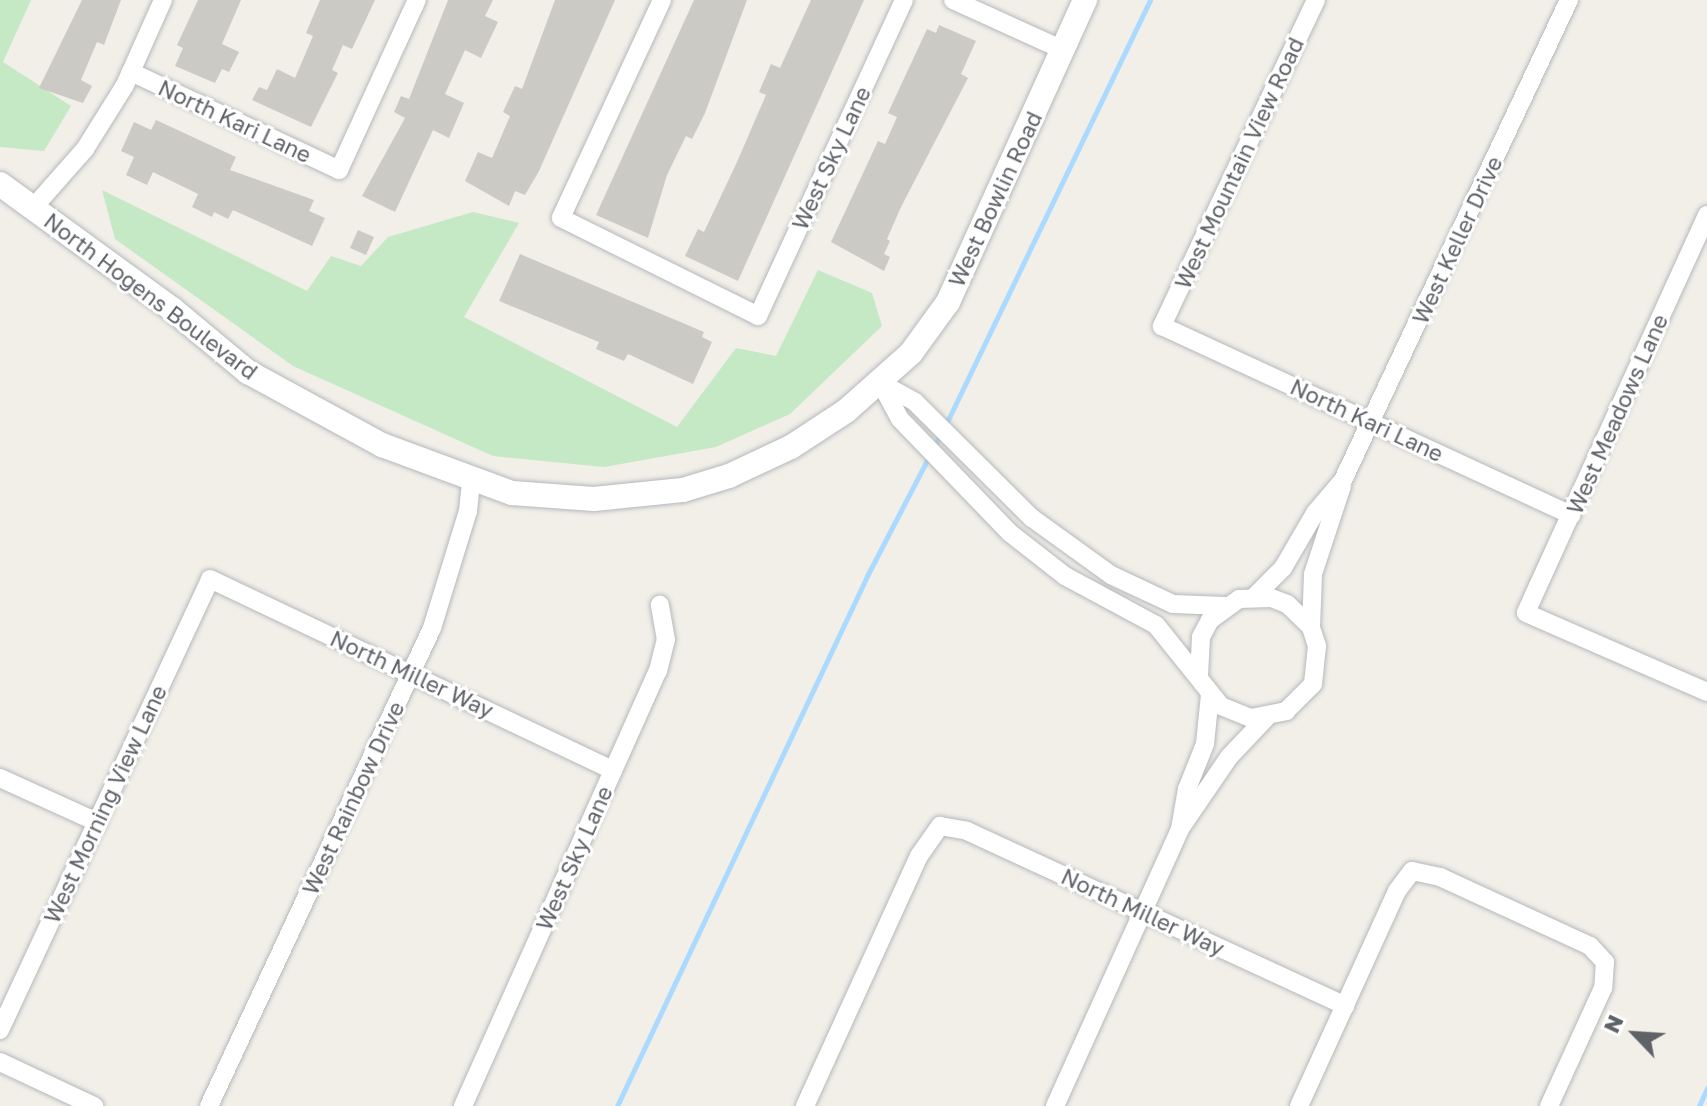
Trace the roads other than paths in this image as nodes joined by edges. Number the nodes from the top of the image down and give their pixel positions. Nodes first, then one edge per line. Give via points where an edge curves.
1 (163, 0) edge
2 (417, 0) edge
3 (662, 0) edge
4 (904, 0) edge
5 (953, 0) edge
6 (1085, 0) edge
7 (1316, 0) edge
8 (1569, 0) edge
9 (1063, 50) junction
10 (131, 72) junction
11 (0, 184) edge
12 (33, 208) junction
13 (1707, 215) edge
14 (1162, 326) joint
15 (880, 382) junction
16 (1373, 423) junction
17 (1343, 480) junction
18 (471, 481) junction
19 (1571, 515) junction
20 (210, 579) joint
21 (1255, 596) junction
22 (660, 605) dead end
23 (1225, 606) junction
24 (1311, 627) junction
25 (411, 673) junction
26 (1199, 675) junction
27 (1707, 692) edge
28 (1210, 695) junction
29 (1267, 717) junction
30 (613, 770) junction
31 (0, 778) edge
32 (97, 822) junction
33 (1180, 829) junction
34 (1145, 913) junction
35 (1345, 1006) junction
36 (0, 1030) edge
37 (0, 1062) edge
38 (94, 1106) edge
39 (209, 1106) edge
40 (463, 1106) edge
41 (805, 1106) edge
42 (1055, 1106) edge
43 (1299, 1106) edge
44 (1549, 1106) edge

1 - 10 street
2 - 10 street, North Kari Lane via 339,170
3 - 4 street, West Sky Lane via 561,218 758,316
5 - 9 street
6 - 9 street, West Bowlin Road
7 - 14 street, West Mountain View Road
8 - 16 street, West Keller Drive
9 - 15 street, West Bowlin Road via 948,302 911,353
10 - 12 street via 85,149
11 - 12 street, North Hogens Boulevard
12 - 18 street, North Hogens Boulevard via 248,372 382,445
13 - 19 street, West Meadows Lane
14 - 16 street, North Kari Lane
15 - 18 street, North Hogens Boulevard via 791,447 729,476 683,490 594,499 512,493
15 - 23 street via 926,413 1032,518 1111,575 1173,604
15 - 26 street via 915,434 1010,533 1065,576 1156,625
16 - 17 street, West Keller Drive
16 - 19 street, North Kari Lane
17 - 21 street, West Keller Drive via 1315,513 1283,568
17 - 24 street, West Keller Drive via 1313,574
18 - 25 street, West Rainbow Drive via 468,511 432,628
19 - 27 street, West Meadows Lane via 1526,613
20 - 25 street, North Miller Way
20 - 32 street, West Morning View Lane
21 - 23 street
21 - 24 street via 1287,604
22 - 30 street, West Sky Lane via 666,640 658,671
23 - 26 street via 1201,637
24 - 29 street via 1318,655 1313,684 1294,705
25 - 30 street, North Miller Way
25 - 39 street, West Rainbow Drive
26 - 28 street
28 - 29 street via 1236,714
28 - 33 street via 1205,744 1187,789
29 - 33 street via 1229,757
30 - 40 street, West Sky Lane
31 - 32 street
32 - 36 street, West Morning View Lane
33 - 34 street
34 - 35 street, North Miller Way
34 - 41 street, North Miller Way via 967,831 940,826 919,856
34 - 42 street
35 - 43 street
35 - 44 street via 1397,891 1412,871 1440,877 1577,940 1605,962 1603,988
37 - 38 street

